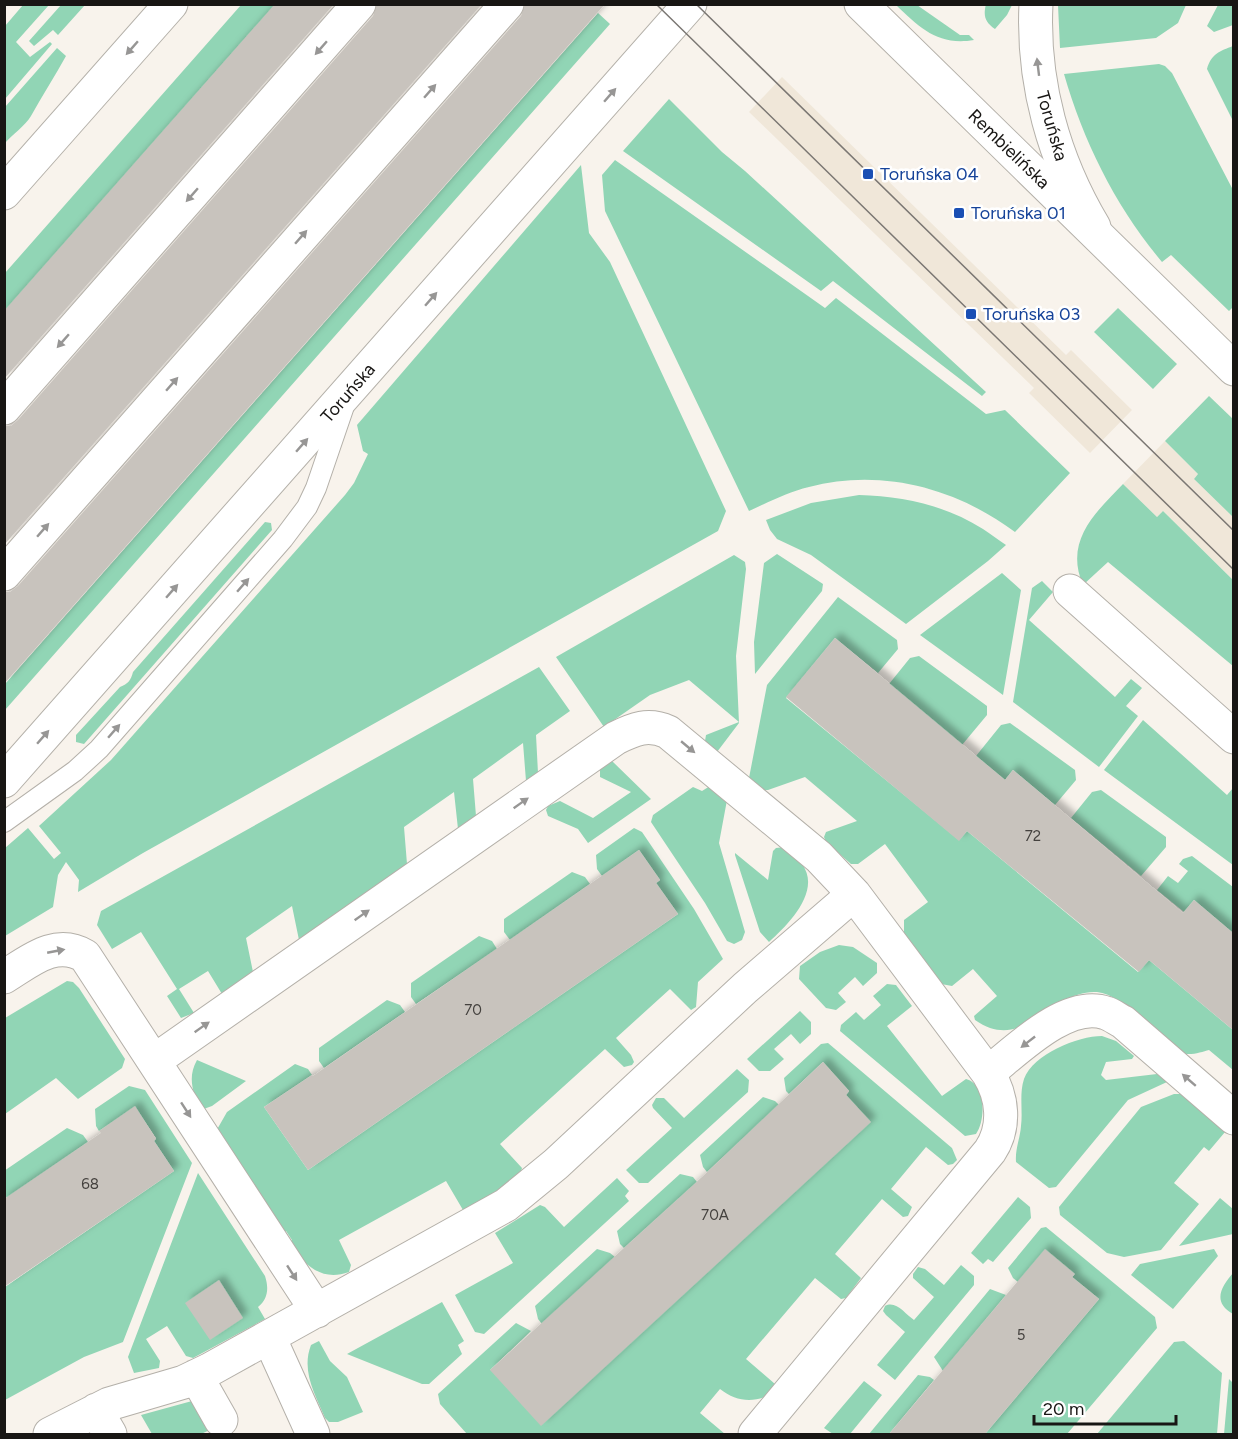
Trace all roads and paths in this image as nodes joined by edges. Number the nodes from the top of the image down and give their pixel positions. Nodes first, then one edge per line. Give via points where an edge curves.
1 (171, 4) edge
2 (359, 4) edge
3 (507, 4) edge
4 (690, 4) edge
5 (861, 4) edge
6 (1036, 4) edge
7 (44, 148) junction
8 (4, 185) edge
9 (4, 193) edge
10 (1101, 239) junction
11 (1233, 369) edge
12 (367, 371) junction
13 (4, 408) edge
14 (4, 574) edge
15 (1070, 591) dead end
16 (1233, 736) edge
17 (4, 781) edge
18 (4, 822) edge
19 (854, 894) junction
20 (4, 977) edge
21 (154, 1061) junction
22 (988, 1073) junction
23 (1233, 1118) edge
24 (317, 1311) junction
25 (269, 1337) junction
26 (196, 1376) junction
27 (221, 1420) dead end
28 (103, 1422) edge
29 (50, 1434) edge
30 (313, 1434) edge
31 (755, 1434) edge

1 -> 7 main road
2 -> 13 main road
14 -> 3 main road
12 -> 4 main road, Toruńska
5 - 10 main road, Rembielińska
10 -> 6 main road, Toruńska via 1064,167 1047,115 1034,32
7 - 8 lane
7 - 9 main road
10 - 11 main road, Rembielińska
17 -> 12 main road, Toruńska
18 -> 12 lane via 93,754 289,532 307,507 338,420
15 - 16 main road
21 -> 19 main road via 591,754 637,728 658,728 679,739 819,857
19 - 22 main road
19 - 24 main road via 506,1205
20 -> 21 main road via 49,951 72,950 85,956
21 -> 24 main road
23 -> 22 main road via 1123,1022 1100,1011 1066,1016 1053,1023
22 - 31 main road via 1001,1109 1000,1130 994,1145
24 - 25 main road
25 - 26 main road
25 - 30 main road
26 - 27 main road
26 - 28 main road
28 - 29 main road

